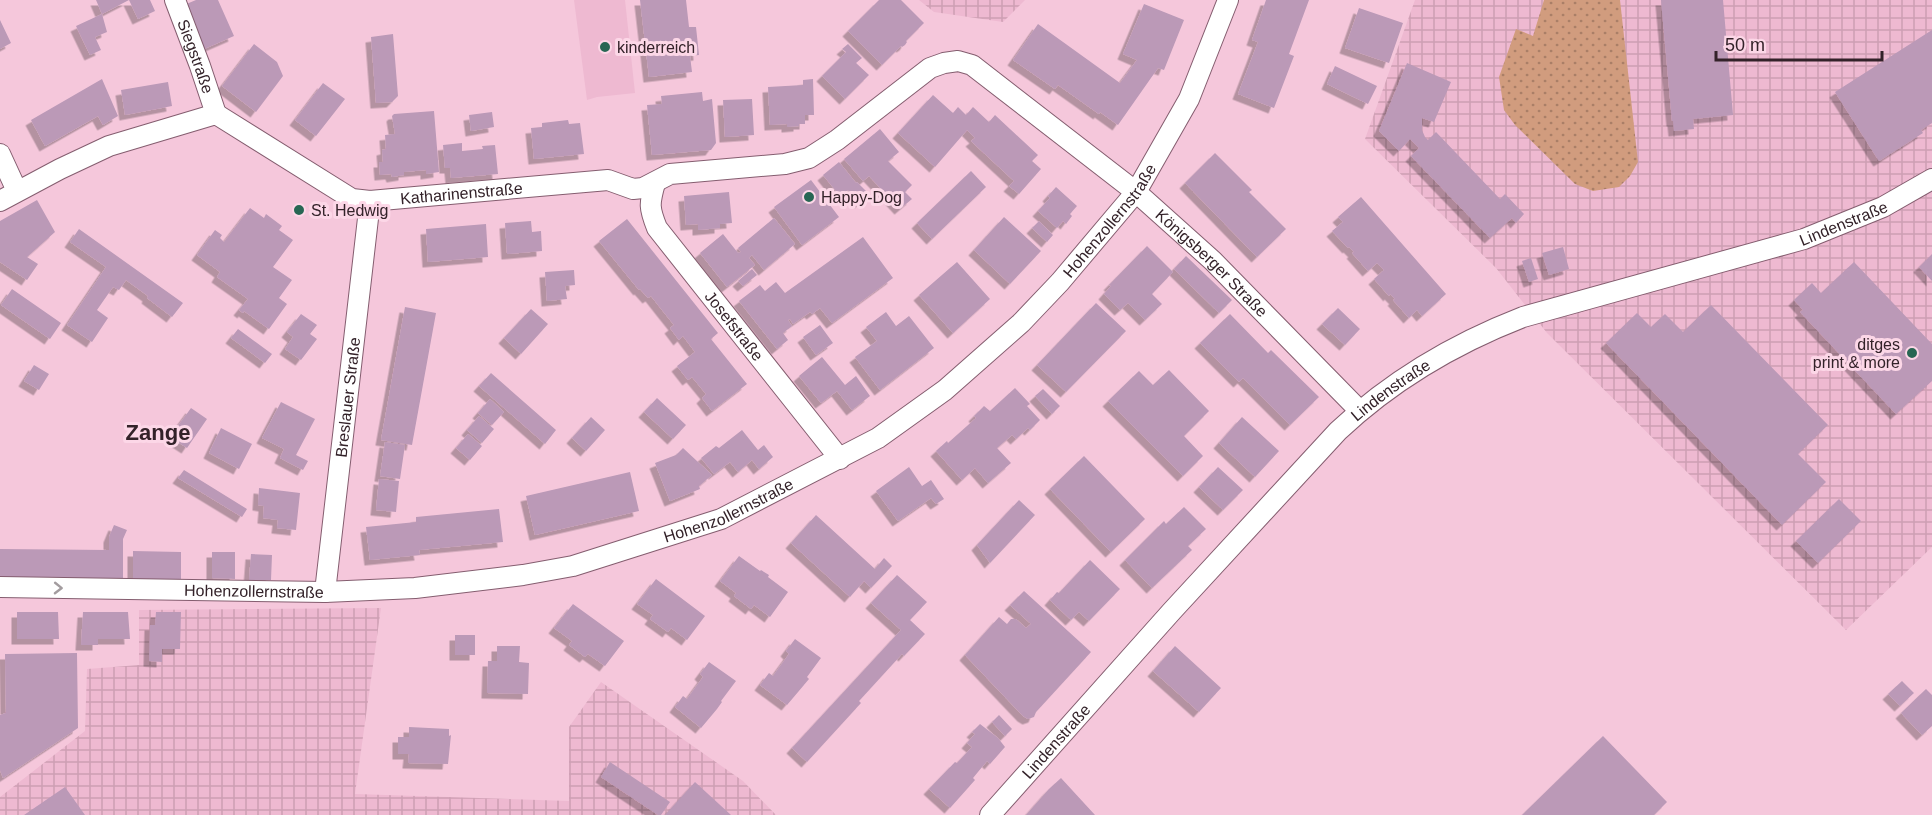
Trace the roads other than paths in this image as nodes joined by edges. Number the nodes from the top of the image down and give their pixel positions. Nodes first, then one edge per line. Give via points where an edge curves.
1 (175, 0) edge
2 (1228, 0) edge
3 (930, 68) joint
4 (216, 114) junction
5 (0, 154) edge
6 (1932, 179) edge
7 (655, 183) junction
8 (17, 191) junction
9 (1136, 192) junction
10 (0, 201) edge
11 (370, 201) junction
12 (1360, 411) junction
13 (840, 459) junction
14 (0, 587) edge
15 (325, 592) junction
16 (990, 815) edge

1 - 4 street, Siegstraße
2 - 9 street, Hohenzollernstraße via 1189,99
3 - 7 street, Katharinenstraße via 809,158 785,164 670,174
3 - 9 street, Königsberger Straße via 958,61 972,65
4 - 8 street via 109,146
4 - 11 street, Katharinenstraße via 352,199
5 - 8 street
6 - 12 street, Lindenstraße via 1883,207 1804,239 1505,324 1408,375
7 - 11 street, Katharinenstraße via 633,189 608,180
7 - 13 street, Josefstraße via 650,204 657,228
8 - 10 street
9 - 12 street, Königsberger Straße via 1213,261
9 - 13 street, Hohenzollernstraße via 1060,282 978,362 878,438
11 - 15 street, Breslauer Straße
12 - 16 street, Lindenstraße via 1226,551
13 - 15 street, Hohenzollernstraße via 721,519 573,566 415,588
14 -> 15 street, Hohenzollernstraße

